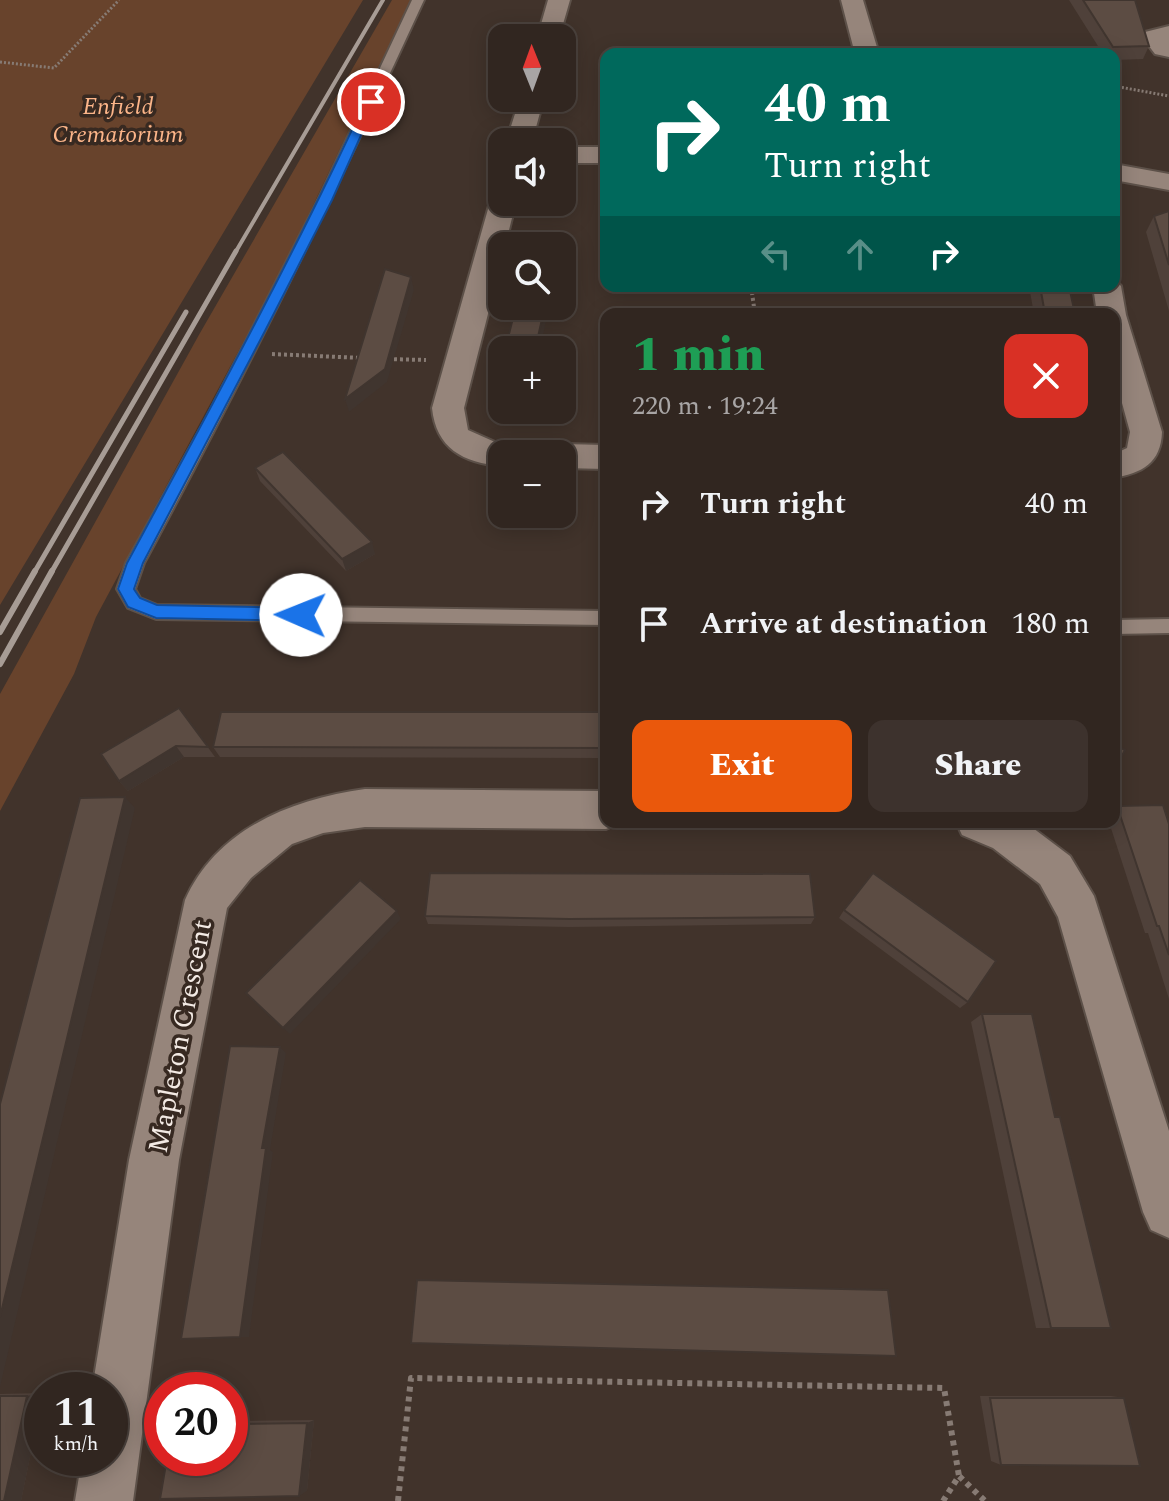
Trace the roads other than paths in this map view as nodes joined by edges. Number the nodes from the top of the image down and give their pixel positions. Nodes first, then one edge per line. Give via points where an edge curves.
1 (418, 0) edge
2 (559, 0) edge
3 (852, 0) edge
4 (552, 24) edge
5 (1169, 33) edge
6 (865, 48) edge
7 (1169, 50) edge
8 (576, 155) edge
9 (600, 155) edge
10 (1120, 173) edge
11 (1169, 182) edge
12 (499, 216) edge
13 (1120, 341) edge
14 (488, 452) edge
15 (576, 456) edge
16 (600, 457) edge
17 (1120, 465) edge
18 (600, 618) edge
19 (1169, 626) edge
20 (1120, 627) edge
21 (600, 810) edge
22 (992, 828) edge
23 (1169, 1212) edge
24 (123, 1372) edge
25 (107, 1476) edge
26 (104, 1501) edge

1 - 18 lane via 325,200 126,589 134,603 156,612
2 - 4 street
3 - 6 street
5 - 7 street via 1153,37
8 - 9 street
10 - 11 street
12 - 14 street via 448,408 456,438
13 - 17 street via 1146,432 1141,457
15 - 16 street
19 - 20 lane
21 - 24 street, Mapleton Crescent via 365,808 322,814 277,831 236,864 207,900 154,1160
22 - 23 street via 1055,870 1078,911
25 - 26 street, Mapleton Crescent

